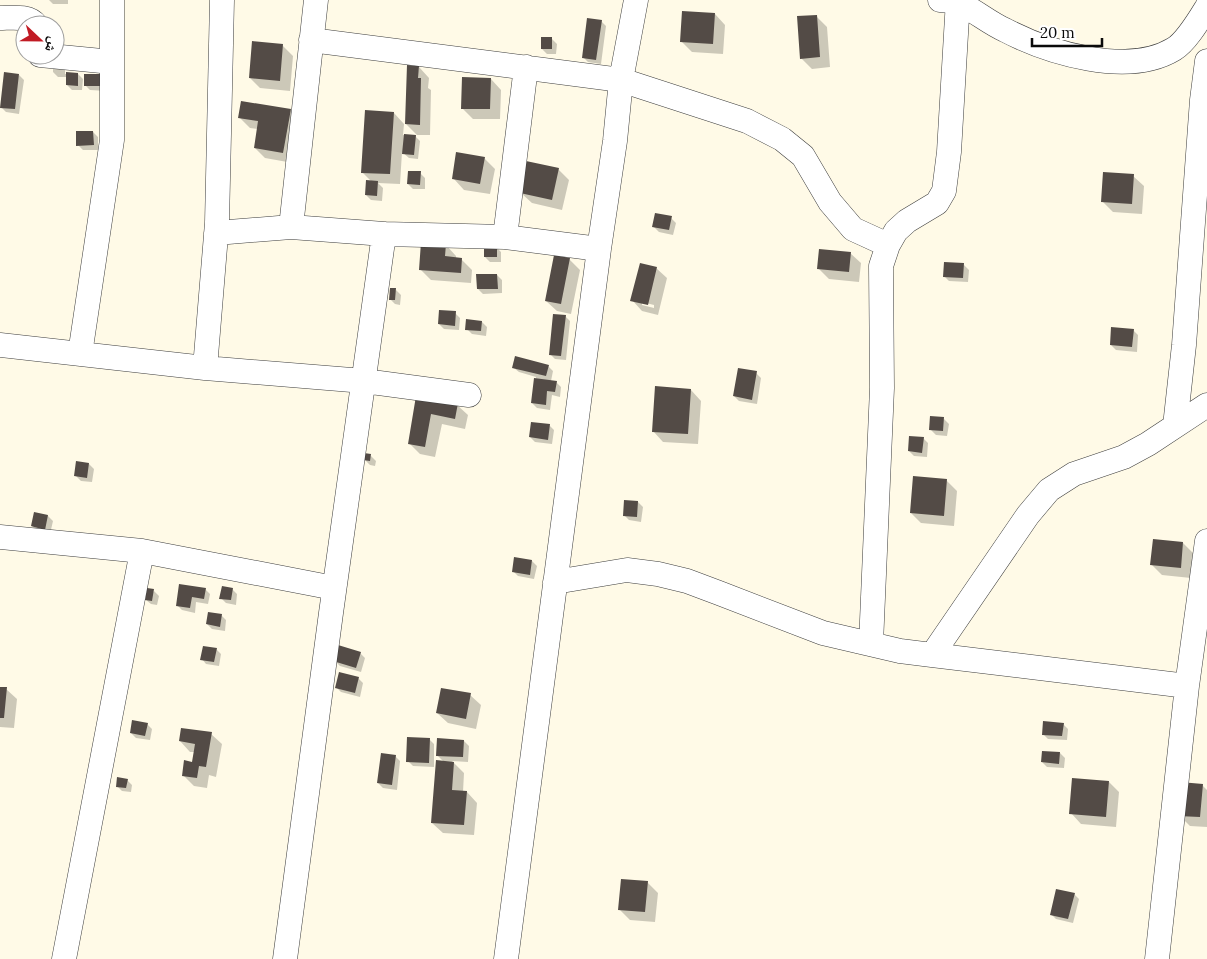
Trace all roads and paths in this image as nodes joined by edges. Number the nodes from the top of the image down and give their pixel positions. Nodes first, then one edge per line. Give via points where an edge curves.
1 (112, 0) edge
2 (222, 0) edge
3 (316, 0) edge
4 (636, 0) edge
5 (951, 1) edge
6 (1207, 7) edge
7 (0, 18) edge
8 (15, 19) edge
9 (311, 40) junction
10 (65, 57) edge
11 (1207, 61) edge
12 (112, 62) junction
13 (526, 67) junction
14 (621, 80) junction
15 (291, 227) junction
16 (216, 233) junction
17 (384, 234) junction
18 (505, 237) junction
19 (888, 245) junction
20 (599, 249) junction
21 (0, 344) edge
22 (80, 354) junction
23 (205, 368) junction
24 (364, 381) junction
25 (469, 395) dead end
26 (1207, 405) edge
27 (1176, 426) junction
28 (0, 537) edge
29 (1207, 541) edge
30 (142, 551) junction
31 (555, 582) junction
32 (334, 588) junction
33 (871, 644) junction
34 (932, 656) junction
35 (1187, 686) junction
36 (64, 959) edge
37 (285, 959) edge
38 (506, 959) edge
39 (1157, 959) edge

1 - 12 street
2 - 16 street
3 - 9 street
4 - 14 street
5 - 6 street via 1034,44 1097,61 1125,62 1154,58 1176,48
5 - 19 street via 949,152 944,191 937,203 896,231
7 - 8 street
9 - 13 street
9 - 15 street
10 - 12 street
11 - 27 street
12 - 22 street via 110,165
13 - 14 street
13 - 18 street
14 - 19 street via 747,121 782,139 803,156 830,202 853,229
14 - 20 street
15 - 16 street
15 - 17 street
16 - 23 street
17 - 18 street
17 - 24 street
18 - 20 street
19 - 33 street via 881,266 882,388
20 - 31 street
21 - 22 street
22 - 23 street
23 - 24 street
24 - 25 street
24 - 32 street
26 - 27 street
27 - 34 street via 1124,457 1074,474 1049,490 1028,515
28 - 30 street
29 - 35 street
30 - 32 street
30 - 36 street
31 - 33 street via 628,570 658,574 687,581 823,633
31 - 38 street
32 - 37 street
33 - 34 street
34 - 35 street
35 - 39 street

